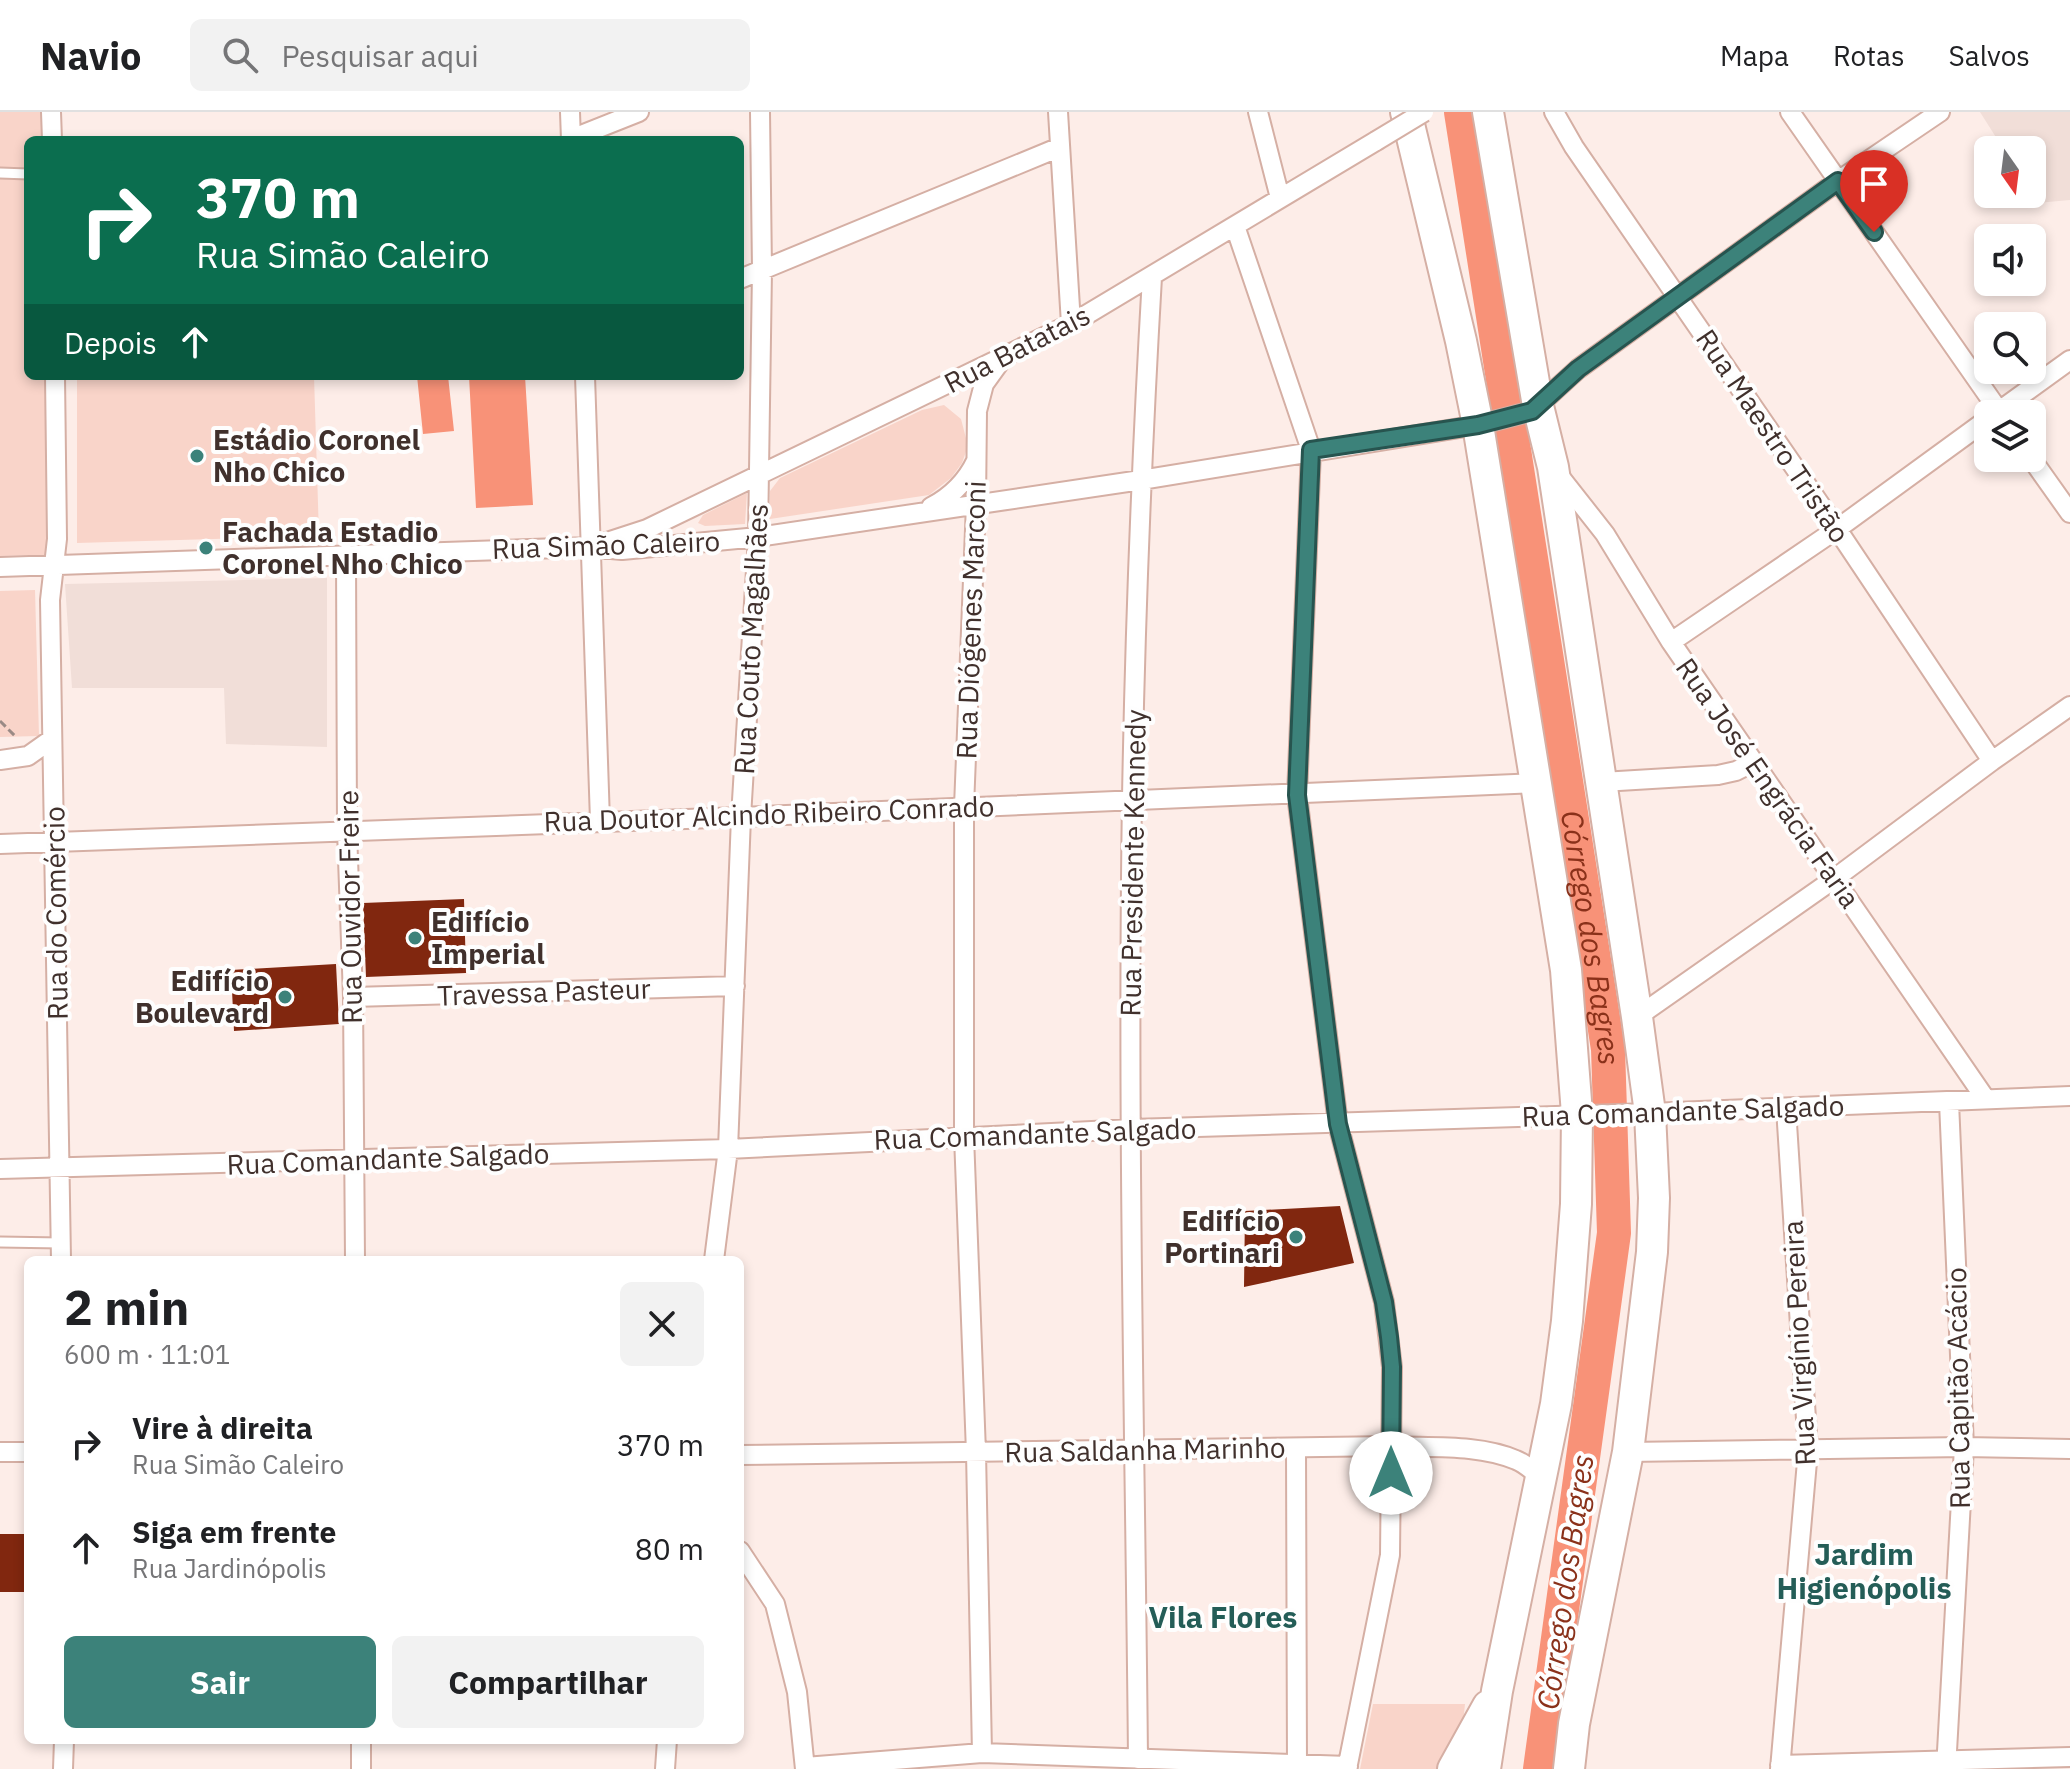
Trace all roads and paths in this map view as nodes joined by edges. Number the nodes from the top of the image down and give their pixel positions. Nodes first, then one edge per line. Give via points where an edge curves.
1 (51, 112) edge
2 (570, 112) edge
3 (639, 112) edge
4 (760, 112) edge
5 (1058, 112) edge
6 (1258, 112) edge
7 (1406, 112) edge
8 (1424, 112) edge
9 (1488, 112) edge
10 (1554, 112) edge
11 (1790, 112) edge
12 (1940, 112) edge
13 (52, 136) edge
14 (571, 136) edge
15 (579, 136) edge
16 (1060, 147) junction
17 (0, 173) edge
18 (24, 174) edge
19 (1838, 181) junction
20 (1280, 198) junction
21 (1235, 226) junction
22 (762, 270) junction
23 (744, 277) edge
24 (1152, 277) junction
25 (1678, 297) junction
26 (1071, 324) junction
27 (1002, 359) junction
28 (2070, 360) edge
29 (55, 380) edge
30 (585, 380) edge
31 (946, 385) junction
32 (1986, 400) edge
33 (2016, 400) edge
34 (977, 411) junction
35 (1531, 411) junction
36 (1483, 424) junction
37 (1974, 431) edge
38 (1311, 450) junction
39 (1553, 467) junction
40 (976, 469) junction
41 (2041, 472) edge
42 (758, 475) junction
43 (1141, 480) junction
44 (1008, 499) junction
45 (976, 504) junction
46 (921, 512) junction
47 (2070, 513) edge
48 (1837, 529) junction
49 (758, 537) junction
50 (590, 547) junction
51 (346, 554) junction
52 (54, 566) junction
53 (0, 567) edge
54 (1671, 642) junction
55 (2070, 706) edge
56 (0, 721) edge
57 (15, 736) dead end
58 (52, 739) junction
59 (0, 760) edge
60 (1992, 761) junction
61 (1754, 762) junction
62 (1602, 782) junction
63 (1537, 783) junction
64 (1297, 795) junction
65 (1132, 800) junction
66 (964, 807) junction
67 (741, 817) junction
68 (600, 821) junction
69 (347, 831) junction
70 (55, 841) junction
71 (0, 844) edge
72 (1834, 879) junction
73 (735, 986) junction
74 (353, 997) junction
75 (1637, 1017) junction
76 (2070, 1096) edge
77 (1985, 1098) junction
78 (1949, 1102) junction
79 (1786, 1108) junction
80 (1584, 1114) junction
81 (1640, 1114) junction
82 (1338, 1124) junction
83 (1132, 1129) junction
84 (964, 1136) junction
85 (728, 1149) junction
86 (354, 1161) junction
87 (60, 1168) junction
88 (0, 1169) edge
89 (0, 1242) edge
90 (61, 1251) edge
91 (355, 1256) edge
92 (715, 1256) edge
93 (1391, 1446) junction
94 (1964, 1447) junction
95 (1296, 1448) junction
96 (2070, 1449) edge
97 (1808, 1450) junction
98 (1136, 1451) junction
99 (0, 1452) edge
100 (24, 1452) edge
101 (976, 1452) junction
102 (1628, 1452) junction
103 (744, 1455) edge
104 (1542, 1478) junction
105 (744, 1557) edge
106 (1497, 1691) junction
107 (64, 1744) edge
108 (361, 1744) edge
109 (667, 1744) edge
110 (982, 1753) junction
111 (2070, 1757) edge
112 (1138, 1759) junction
113 (1297, 1765) junction
114 (1947, 1766) edge
115 (1780, 1767) edge
116 (805, 1768) edge
117 (1347, 1768) edge
118 (63, 1769) edge
119 (361, 1769) edge
120 (665, 1769) edge
121 (1453, 1769) edge
122 (1485, 1769) edge
123 (1569, 1769) edge

1 - 13 street
2 - 14 street
3 - 15 street
4 - 22 street, Rua Couto Magalhães
5 - 16 street
6 - 20 street
7 - 36 main road
8 - 20 street, Rua Batatais, bridge
9 - 35 main road
10 - 25 street, Rua Maestro Tristão
11 - 19 street
12 - 19 street
16 - 22 street
16 - 26 street
17 - 18 lane
19 - 25 street
19 - 32 street
20 - 21 street, Rua Batatais
21 - 24 street, Rua Batatais
21 - 38 street
22 - 23 street
22 - 42 street, Rua Couto Magalhães
24 - 26 street, Rua Batatais
24 - 43 street, Rua Presidente Kennedy
25 - 35 street via 1578,369
25 - 48 street, Rua Maestro Tristão
26 - 27 street, Rua Batatais
27 - 31 street, Rua Batatais
27 - 34 street, Rua Diógenes Marconi via 984,384
28 - 33 street
29 - 52 street, Rua do Comércio
30 - 50 street
31 - 34 street via 963,392
31 - 42 street, Rua Batatais
34 - 40 street, Rua Diógenes Marconi
35 - 36 street, Rua Simão Caleiro
35 - 39 main road
36 - 38 street, Rua Simão Caleiro
36 - 63 main road
37 - 48 street
38 - 43 street, Rua Simão Caleiro
38 - 64 street
39 - 54 street, Rua José Engrácia Faria via 1605,534
39 - 62 main road
40 - 44 street via 990,494
40 - 45 street, Rua Diógenes Marconi
40 - 46 street, Rua Simão Caleiro via 942,502
41 - 47 street
42 - 49 street, Rua Couto Magalhães
42 - 50 street, Rua Batatais via 647,529
43 - 44 street, Rua Simão Caleiro
43 - 65 street, Rua Presidente Kennedy
44 - 45 street, Rua Simão Caleiro
45 - 46 street, Rua Simão Caleiro
45 - 66 street, Rua Diógenes Marconi
46 - 49 street, Rua Simão Caleiro
48 - 54 street
48 - 60 street, Rua Maestro Tristão
49 - 50 street, Rua Simão Caleiro via 622,550
49 - 67 street, Rua Couto Magalhães
50 - 51 street, Rua Simão Caleiro
50 - 68 street
51 - 52 street, Rua Simão Caleiro
51 - 69 street, Rua Ouvidor Freire
52 - 53 street, Rua Simão Caleiro
52 - 58 street, Rua do Comércio
54 - 61 street, Rua José Engrácia Faria
55 - 60 street
56 - 57 path
58 - 59 street via 28,756
58 - 70 street, Rua do Comércio
60 - 72 street
61 - 62 street via 1718,775
61 - 72 street, Rua José Engrácia Faria
62 - 75 main road
63 - 64 street, Rua Doutor Alcindo Ribeiro Conrado
63 - 80 main road
64 - 65 street, Rua Doutor Alcindo Ribeiro Conrado
64 - 82 street
65 - 66 street, Rua Doutor Alcindo Ribeiro Conrado
65 - 83 street, Rua Presidente Kennedy
66 - 67 street, Rua Doutor Alcindo Ribeiro Conrado
66 - 84 street, Rua Diógenes Marconi
67 - 68 street, Rua Doutor Alcindo Ribeiro Conrado
67 - 73 street, Rua Couto Magalhães
68 - 69 street, Rua Doutor Alcindo Ribeiro Conrado
69 - 70 street, Rua Doutor Alcindo Ribeiro Conrado
69 - 74 street, Rua Ouvidor Freire
70 - 71 street, Rua Doutor Alcindo Ribeiro Conrado
70 - 87 street, Rua do Comércio
72 - 75 street
72 - 77 street, Rua José Engrácia Faria
73 - 74 street, Travessa Pasteur
73 - 85 street, Rua Couto Magalhães
74 - 86 street, Rua Ouvidor Freire
75 - 81 main road
76 - 77 street, Rua Comandante Salgado
77 - 78 street, Rua Comandante Salgado
78 - 79 street, Rua Comandante Salgado
78 - 94 street, Rua Capitão Acácio
79 - 81 street, Rua Comandante Salgado
79 - 97 street, Rua Virgínio Pereira
80 - 81 street, Rua Comandante Salgado
80 - 82 street, Rua Comandante Salgado
80 - 104 main road via 1567,1321
81 - 102 main road via 1654,1198
82 - 83 street, Rua Comandante Salgado
82 - 93 street via 1384,1302 1392,1367
83 - 84 street, Rua Comandante Salgado
83 - 98 street, Rua Presidente Kennedy
84 - 85 street, Rua Comandante Salgado
84 - 101 street, Rua Diógenes Marconi
85 - 86 street, Rua Comandante Salgado
85 - 92 street, Rua Couto Magalhães
86 - 87 street, Rua Comandante Salgado
86 - 91 street, Rua Ouvidor Freire
87 - 88 street, Rua Comandante Salgado
87 - 90 street, Rua do Comércio
89 - 90 lane
93 - 95 street, Rua Saldanha Marinho
93 - 104 street, Rua Saldanha Marinho via 1500,1454
93 - 117 street via 1390,1555
94 - 96 street
94 - 97 street
94 - 114 street, Rua Capitão Acácio
95 - 98 street, Rua Saldanha Marinho
95 - 113 street
97 - 102 street
97 - 115 street, Rua Virgínio Pereira
98 - 101 street, Rua Saldanha Marinho
98 - 112 street, Rua Presidente Kennedy
99 - 100 street
101 - 103 street, Rua Saldanha Marinho
101 - 110 street, Rua Diógenes Marconi
102 - 123 main road
104 - 106 main road
105 - 116 street via 775,1604 797,1692
106 - 121 main road
106 - 122 main road
107 - 118 street
108 - 119 street
109 - 120 street
110 - 112 street
110 - 116 street
111 - 114 street
112 - 113 street
113 - 117 street
114 - 115 street

